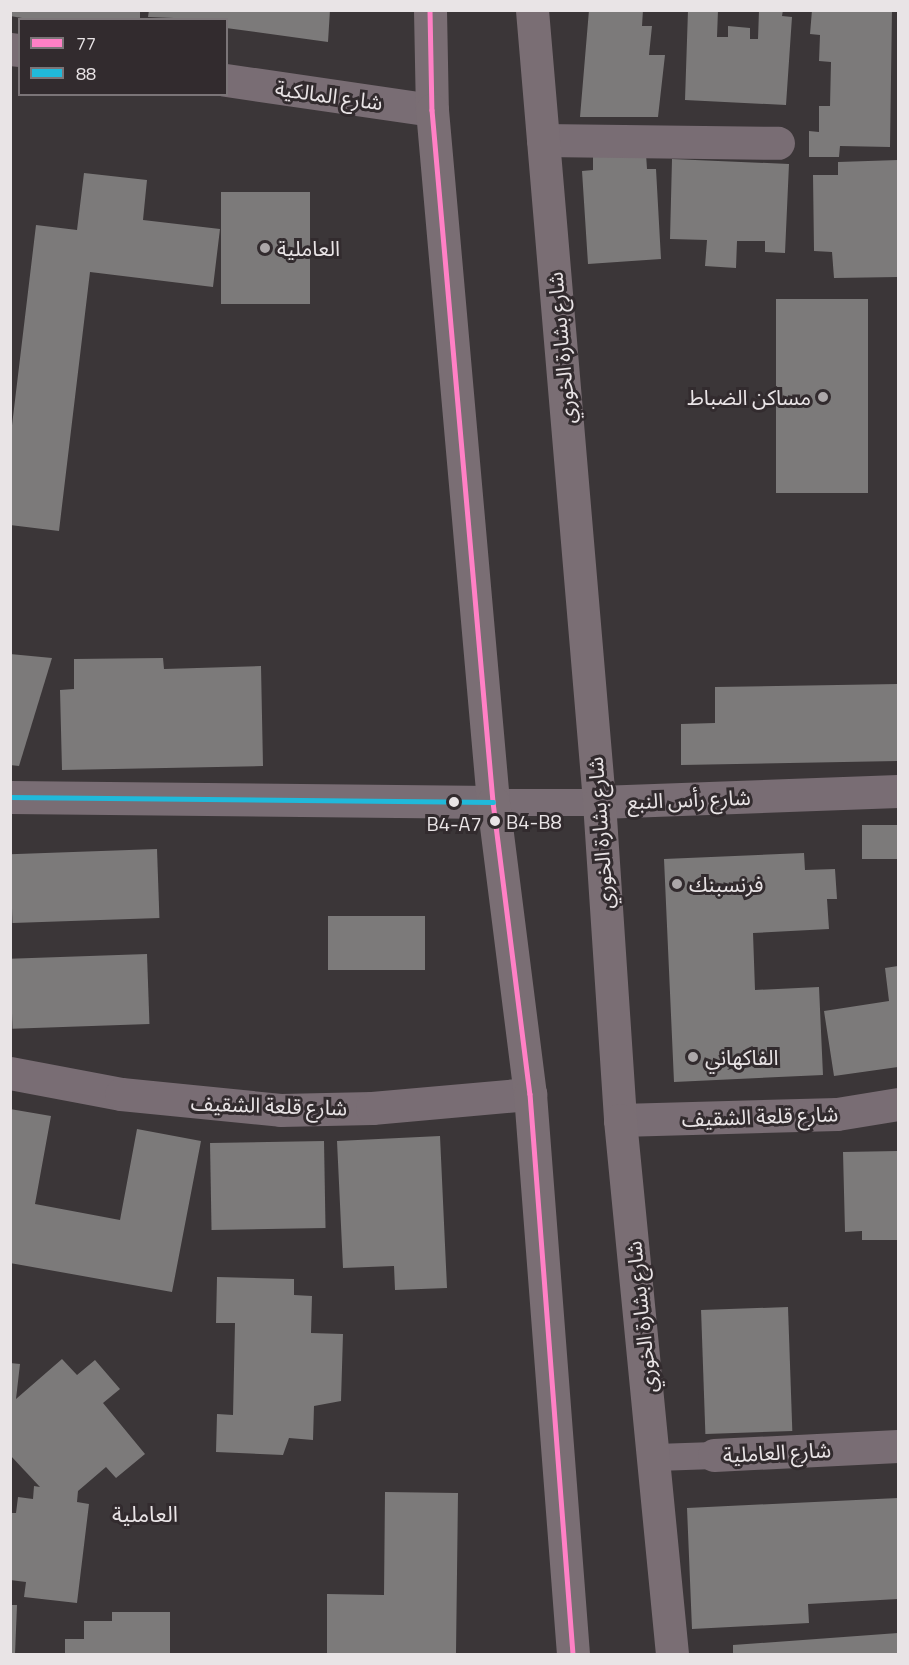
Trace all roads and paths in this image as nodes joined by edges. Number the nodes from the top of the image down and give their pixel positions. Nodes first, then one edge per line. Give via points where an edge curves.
1 (430, 10) edge
2 (532, 10) edge
3 (228, 80) edge
4 (432, 110) junction
5 (543, 140) junction
6 (778, 142) dead end
7 (898, 791) edge
8 (10, 797) edge
9 (493, 802) junction
10 (599, 802) junction
11 (10, 1073) edge
12 (530, 1095) junction
13 (898, 1104) edge
14 (620, 1120) junction
15 (898, 1446) edge
16 (714, 1455) joint
17 (656, 1457) junction
18 (573, 1654) edge
19 (672, 1654) edge

1 - 4 main road
2 - 5 main road, شارع بشارة الخوري
3 - 4 street, شارع المالكية
4 - 9 main road
5 - 6 street
5 - 10 main road, شارع بشارة الخوري
7 - 10 street, شارع رأس النبع
8 - 9 street, شارع رأس النبع
9 - 10 street, شارع رأس النبع
9 - 12 main road
10 - 14 main road, شارع بشارة الخوري
11 - 12 street, شارع قلعة الشقيف via 121,1094 280,1110 372,1108
12 - 18 main road
13 - 14 street, شارع قلعة الشقيف via 837,1114
14 - 17 main road, شارع بشارة الخوري
15 - 16 street, شارع العاملية
16 - 17 street, شارع العاملية
17 - 19 main road, شارع بشارة الخوري

